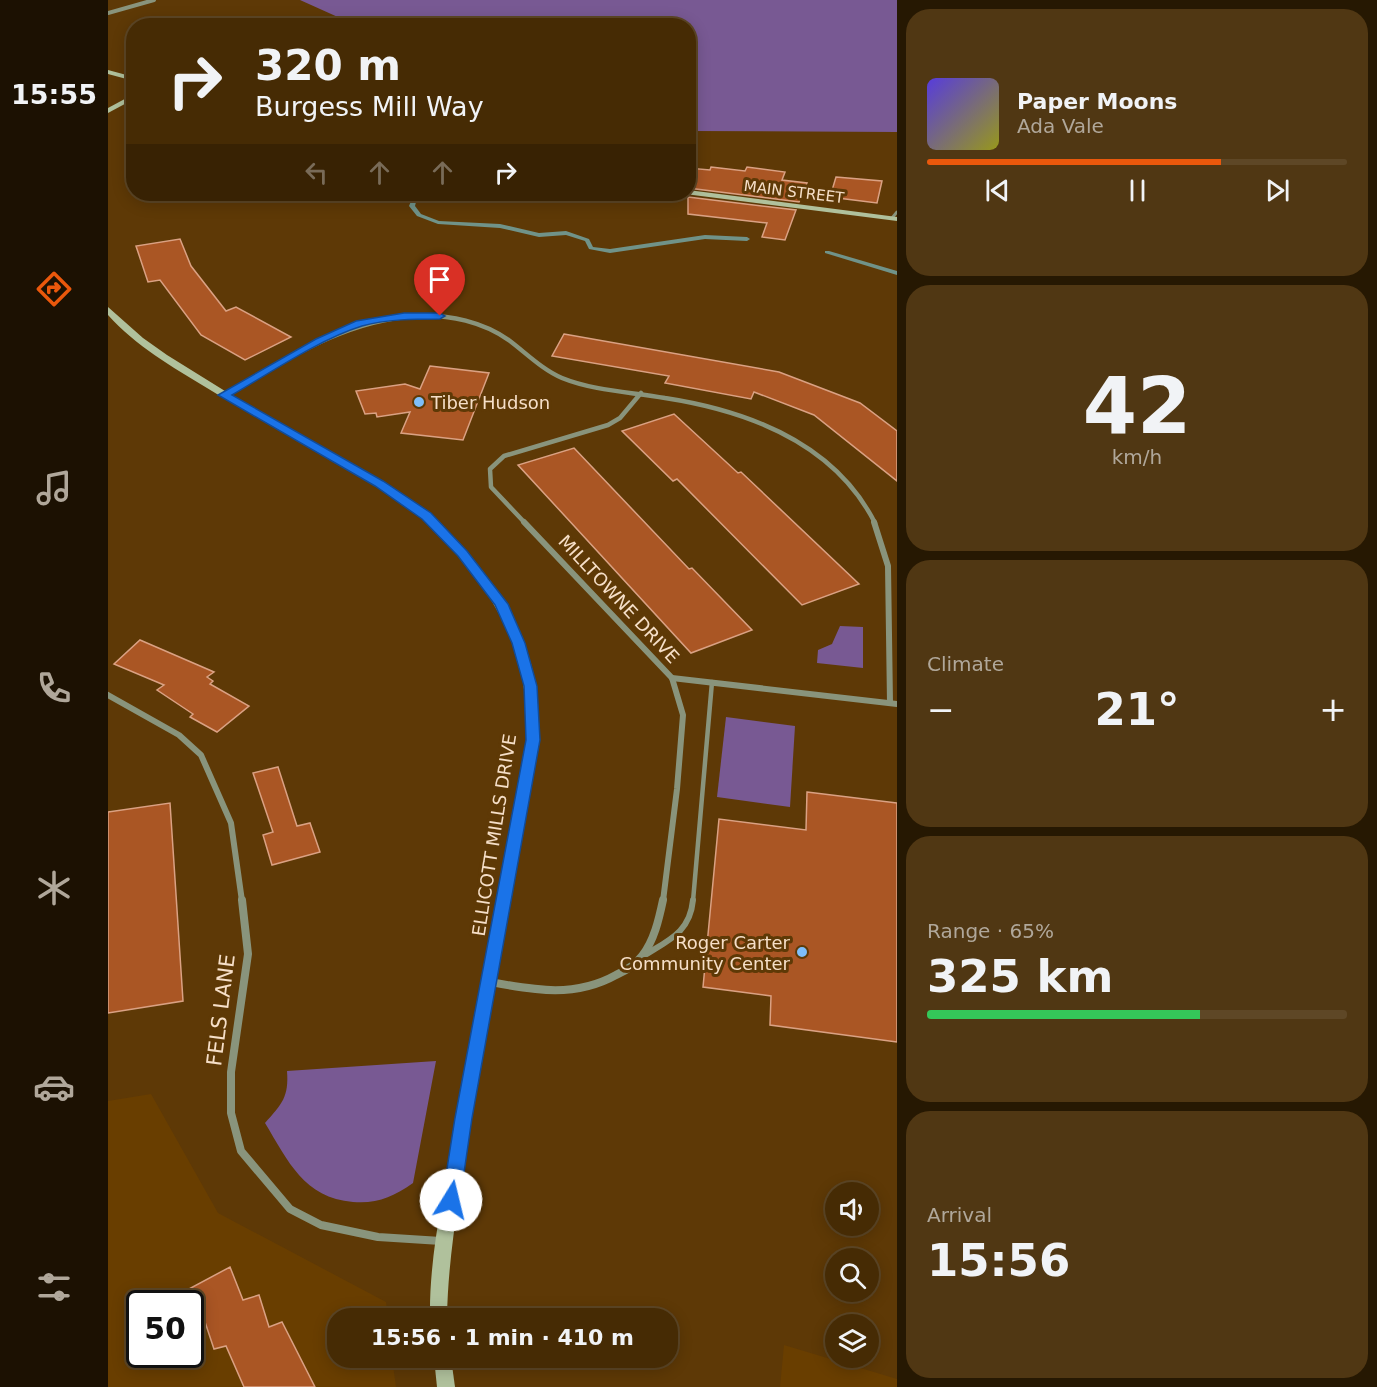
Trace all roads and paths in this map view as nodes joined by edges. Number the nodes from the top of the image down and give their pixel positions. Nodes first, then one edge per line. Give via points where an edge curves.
1 (154, 0) edge
2 (108, 13) edge
3 (108, 72) edge
4 (126, 77) edge
5 (126, 101) edge
6 (108, 111) edge
7 (696, 193) edge
8 (895, 216) edge
9 (108, 310) edge
10 (641, 393) junction
11 (224, 395) junction
12 (672, 678) junction
13 (712, 682) junction
14 (108, 695) edge
15 (893, 703) edge
16 (642, 957) junction
17 (490, 982) junction
18 (445, 1241) junction
19 (438, 1308) edge
20 (444, 1368) edge
21 (446, 1387) edge

1 - 2 street
3 - 4 main road
5 - 6 main road
7 - 8 main road, MAIN STREET
9 - 11 main road, ELLICOTT MILLS DRIVE via 123,328 161,356
10 - 11 street via 572,381 548,371 488,327 419,315 360,324 339,332
10 - 12 street, MILLTOWNE DRIVE via 620,418 608,425 504,456 490,468 491,487
10 - 15 street via 721,410 773,429 818,455 856,489 879,531 887,561
11 - 17 main road, ELLICOTT MILLS DRIVE via 379,483 427,516 501,604 519,643 531,686 533,740
12 - 13 street
12 - 16 street, MILLTOWNE DRIVE via 683,716 677,789 665,891 657,925
13 - 15 street
13 - 16 lane via 692,912 681,932
14 - 18 street, FELS LANE via 179,735 201,755 231,823 248,954 231,1072 231,1113 241,1151 290,1209 321,1225 378,1237
16 - 17 street, MILLTOWNE DRIVE via 599,985 570,991 542,991
17 - 18 main road, ELLICOTT MILLS DRIVE
18 - 19 main road, ELLICOTT MILLS DRIVE
20 - 21 main road

